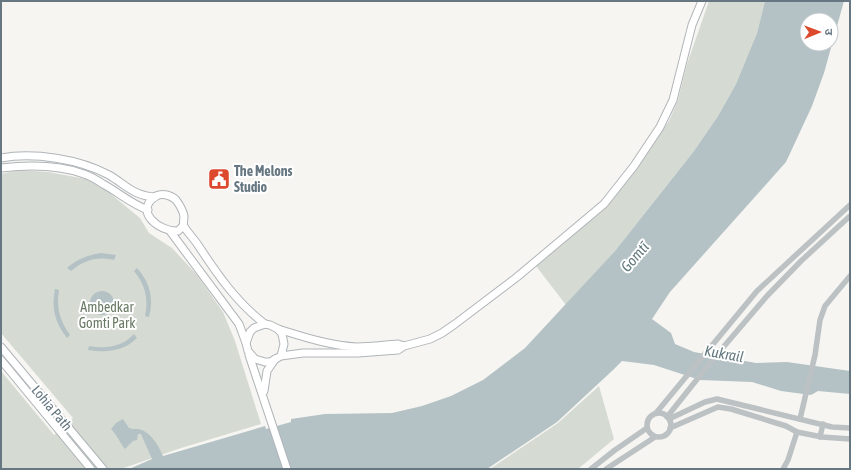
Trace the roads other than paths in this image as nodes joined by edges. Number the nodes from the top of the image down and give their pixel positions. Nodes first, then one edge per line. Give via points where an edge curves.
1 (702, 1) edge
2 (1, 158) edge
3 (1, 168) edge
4 (155, 197) junction
5 (850, 205) edge
6 (148, 210) junction
7 (850, 216) edge
8 (183, 226) junction
9 (170, 232) junction
10 (850, 276) edge
11 (265, 324) junction
12 (278, 329) junction
13 (246, 343) junction
14 (404, 346) junction
15 (1, 347) edge
16 (248, 351) junction
17 (278, 358) junction
18 (1, 360) edge
19 (263, 396) junction
20 (656, 413) junction
21 (780, 415) junction
22 (801, 417) junction
23 (668, 418) junction
24 (778, 424) junction
25 (822, 424) junction
26 (647, 428) junction
27 (670, 428) junction
28 (850, 428) edge
29 (797, 432) junction
30 (655, 437) junction
31 (820, 437) junction
32 (850, 439) edge
33 (91, 469) edge
34 (103, 469) edge
35 (287, 469) edge
36 (591, 469) edge
37 (606, 469) edge
38 (783, 469) edge

1 - 14 main road via 692,25 674,100 660,127 634,166 604,204 517,277 442,333
2 - 4 main road via 43,156 84,165 108,175 139,195
3 - 6 main road via 31,166 83,174
4 - 6 main road via 150,202
4 - 8 main road via 164,194 175,199 184,215
5 - 20 street via 757,291
6 - 9 main road via 149,217 154,223
7 - 23 street via 768,296 714,358
8 - 9 main road via 178,231
8 - 11 main road via 240,302
9 - 13 main road via 239,324
10 - 22 street via 825,306 820,320
11 - 12 main road
11 - 13 main road via 250,332
12 - 14 main road via 343,346
12 - 17 main road via 284,344
13 - 16 main road
14 - 17 main road via 398,350 303,354
15 - 34 main road, Lohia Path
16 - 17 main road via 260,362
16 - 19 main road
17 - 19 main road via 267,371
18 - 33 main road, Lohia Path
19 - 35 main road
20 - 23 street
20 - 26 street via 648,419
21 - 22 street
21 - 23 street via 717,399
21 - 24 street
22 - 25 street
23 - 27 street
24 - 27 street via 718,407
24 - 29 street
25 - 28 street
25 - 31 street
26 - 30 street
26 - 36 street
27 - 30 street via 664,436
29 - 31 street
29 - 38 street
30 - 37 street
31 - 32 street

